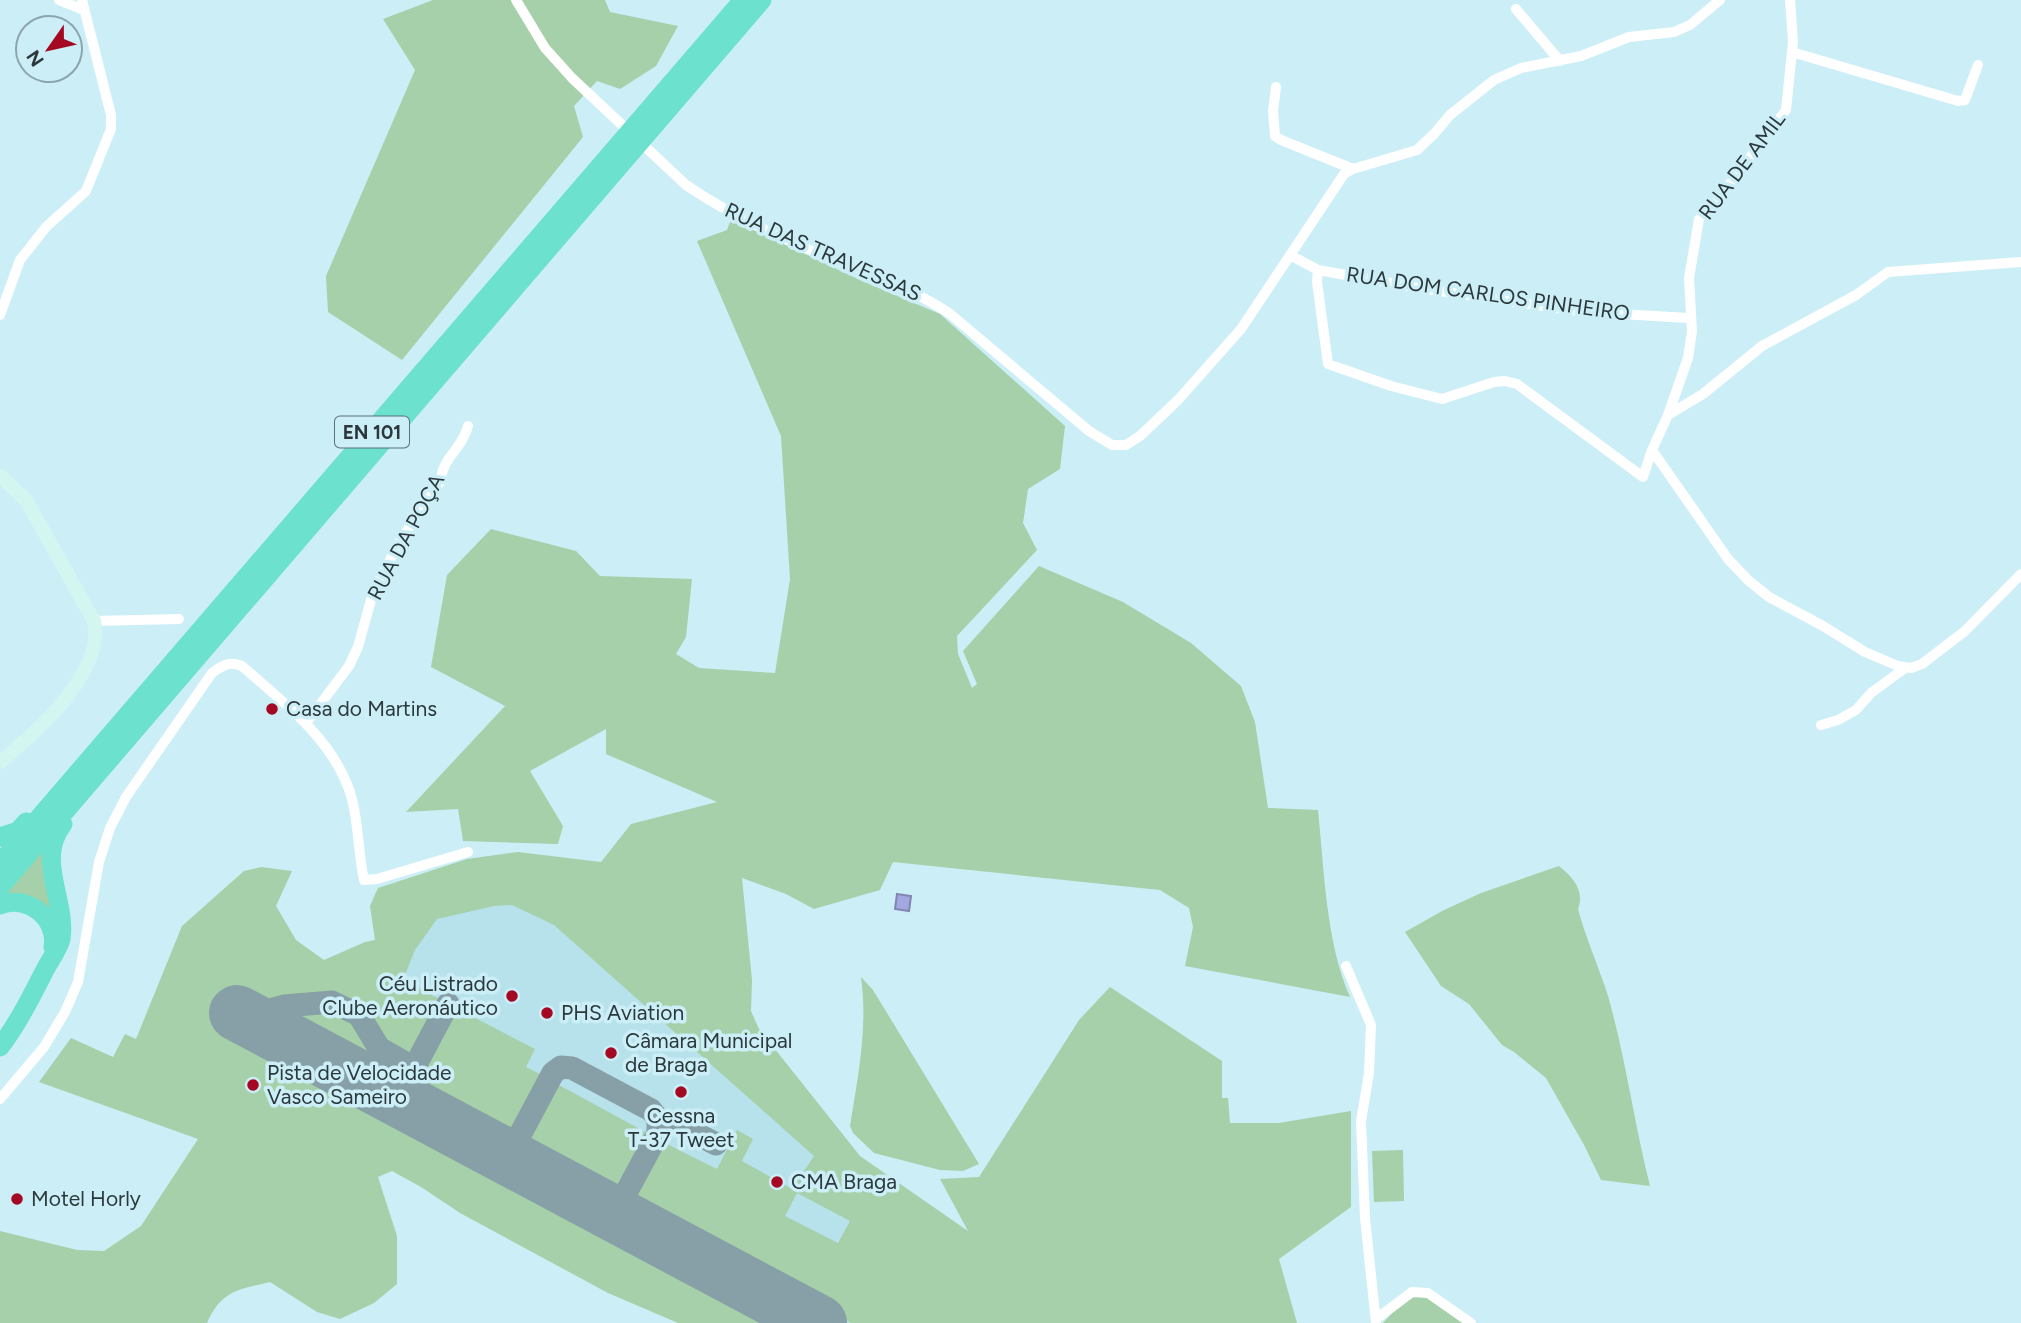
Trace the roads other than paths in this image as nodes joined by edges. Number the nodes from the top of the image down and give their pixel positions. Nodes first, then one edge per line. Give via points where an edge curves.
1 (60, 0) edge
2 (516, 0) edge
3 (735, 0) edge
4 (743, 0) edge
5 (762, 0) edge
6 (771, 0) edge
7 (1720, 0) edge
8 (1790, 0) edge
9 (83, 5) edge
10 (1516, 9) dead end
11 (1792, 52) junction
12 (709, 61) junction
13 (1560, 61) junction
14 (1978, 65) dead end
15 (684, 69) junction
16 (1276, 87) dead end
17 (1353, 169) junction
18 (1290, 255) junction
19 (2021, 262) edge
20 (1318, 270) junction
21 (0, 315) edge
22 (1689, 318) junction
23 (1668, 415) junction
24 (468, 426) dead end
25 (1652, 450) junction
26 (0, 476) edge
27 (2021, 574) edge
28 (178, 618) dead end
29 (94, 621) junction
30 (1905, 668) junction
31 (306, 723) junction
32 (1821, 725) dead end
33 (0, 762) edge
34 (91, 782) junction
35 (66, 786) junction
36 (0, 837) edge
37 (468, 852) dead end
38 (0, 863) edge
39 (0, 887) edge
40 (0, 905) edge
41 (51, 959) junction
42 (1346, 966) dead end
43 (0, 1047) edge
44 (0, 1099) edge
45 (1376, 1321) edge
46 (1471, 1323) edge

1 - 9 street
2 - 18 street, RUA DAS TRAVESSAS via 545,48 686,186 793,243 926,299 1112,445 1126,445 1140,436 1178,400 1241,329
3 - 15 highway via 695,47
4 - 15 highway, EN 101
5 - 12 highway, EN 101
6 - 12 highway via 727,50
7 - 13 street via 1674,32 1629,37
8 - 11 street, RUA DE AMIL
9 - 21 street via 111,115 110,129 86,191 46,227 20,260
10 - 13 street
11 - 14 street via 1958,101 1965,100
11 - 22 street, RUA DE AMIL via 1786,110 1699,219 1689,278
12 - 34 highway, EN 101
13 - 17 street via 1521,68 1494,80 1417,150
15 - 35 highway, EN 101
16 - 17 street via 1275,136
17 - 18 street via 1334,186
18 - 20 street, RUA DOM CARLOS PINHEIRO
19 - 23 street via 1888,272 1856,295 1762,346 1703,394
20 - 22 street, RUA DOM CARLOS PINHEIRO via 1585,312
20 - 25 street, RUA DE AMIL via 1328,364 1442,399 1494,382 1517,384 1643,477
22 - 23 street, RUA DE AMIL via 1688,358
23 - 25 street, RUA DE AMIL
24 - 31 street, RUA DA POÇA via 465,438 441,471 441,481 374,589 349,666
25 - 30 street via 1728,559 1749,581 1865,652
26 - 29 street via 26,500
27 - 30 street via 1965,631 1922,664
28 - 29 street
29 - 33 street via 97,633 85,672 26,740
30 - 32 street via 1856,710
31 - 37 street via 332,757 351,796 365,880
31 - 44 street via 242,666 223,664 212,673 126,797 110,828 74,992 44,1047
34 - 39 highway, EN 101
34 - 41 highway via 60,828 51,851 62,917 61,941
35 - 36 highway via 18,831
35 - 38 highway, EN 101
40 - 41 highway via 22,902 38,910 50,924
41 - 43 highway
42 - 45 street via 1371,1025 1360,1121
45 - 46 street via 1412,1292 1428,1293

